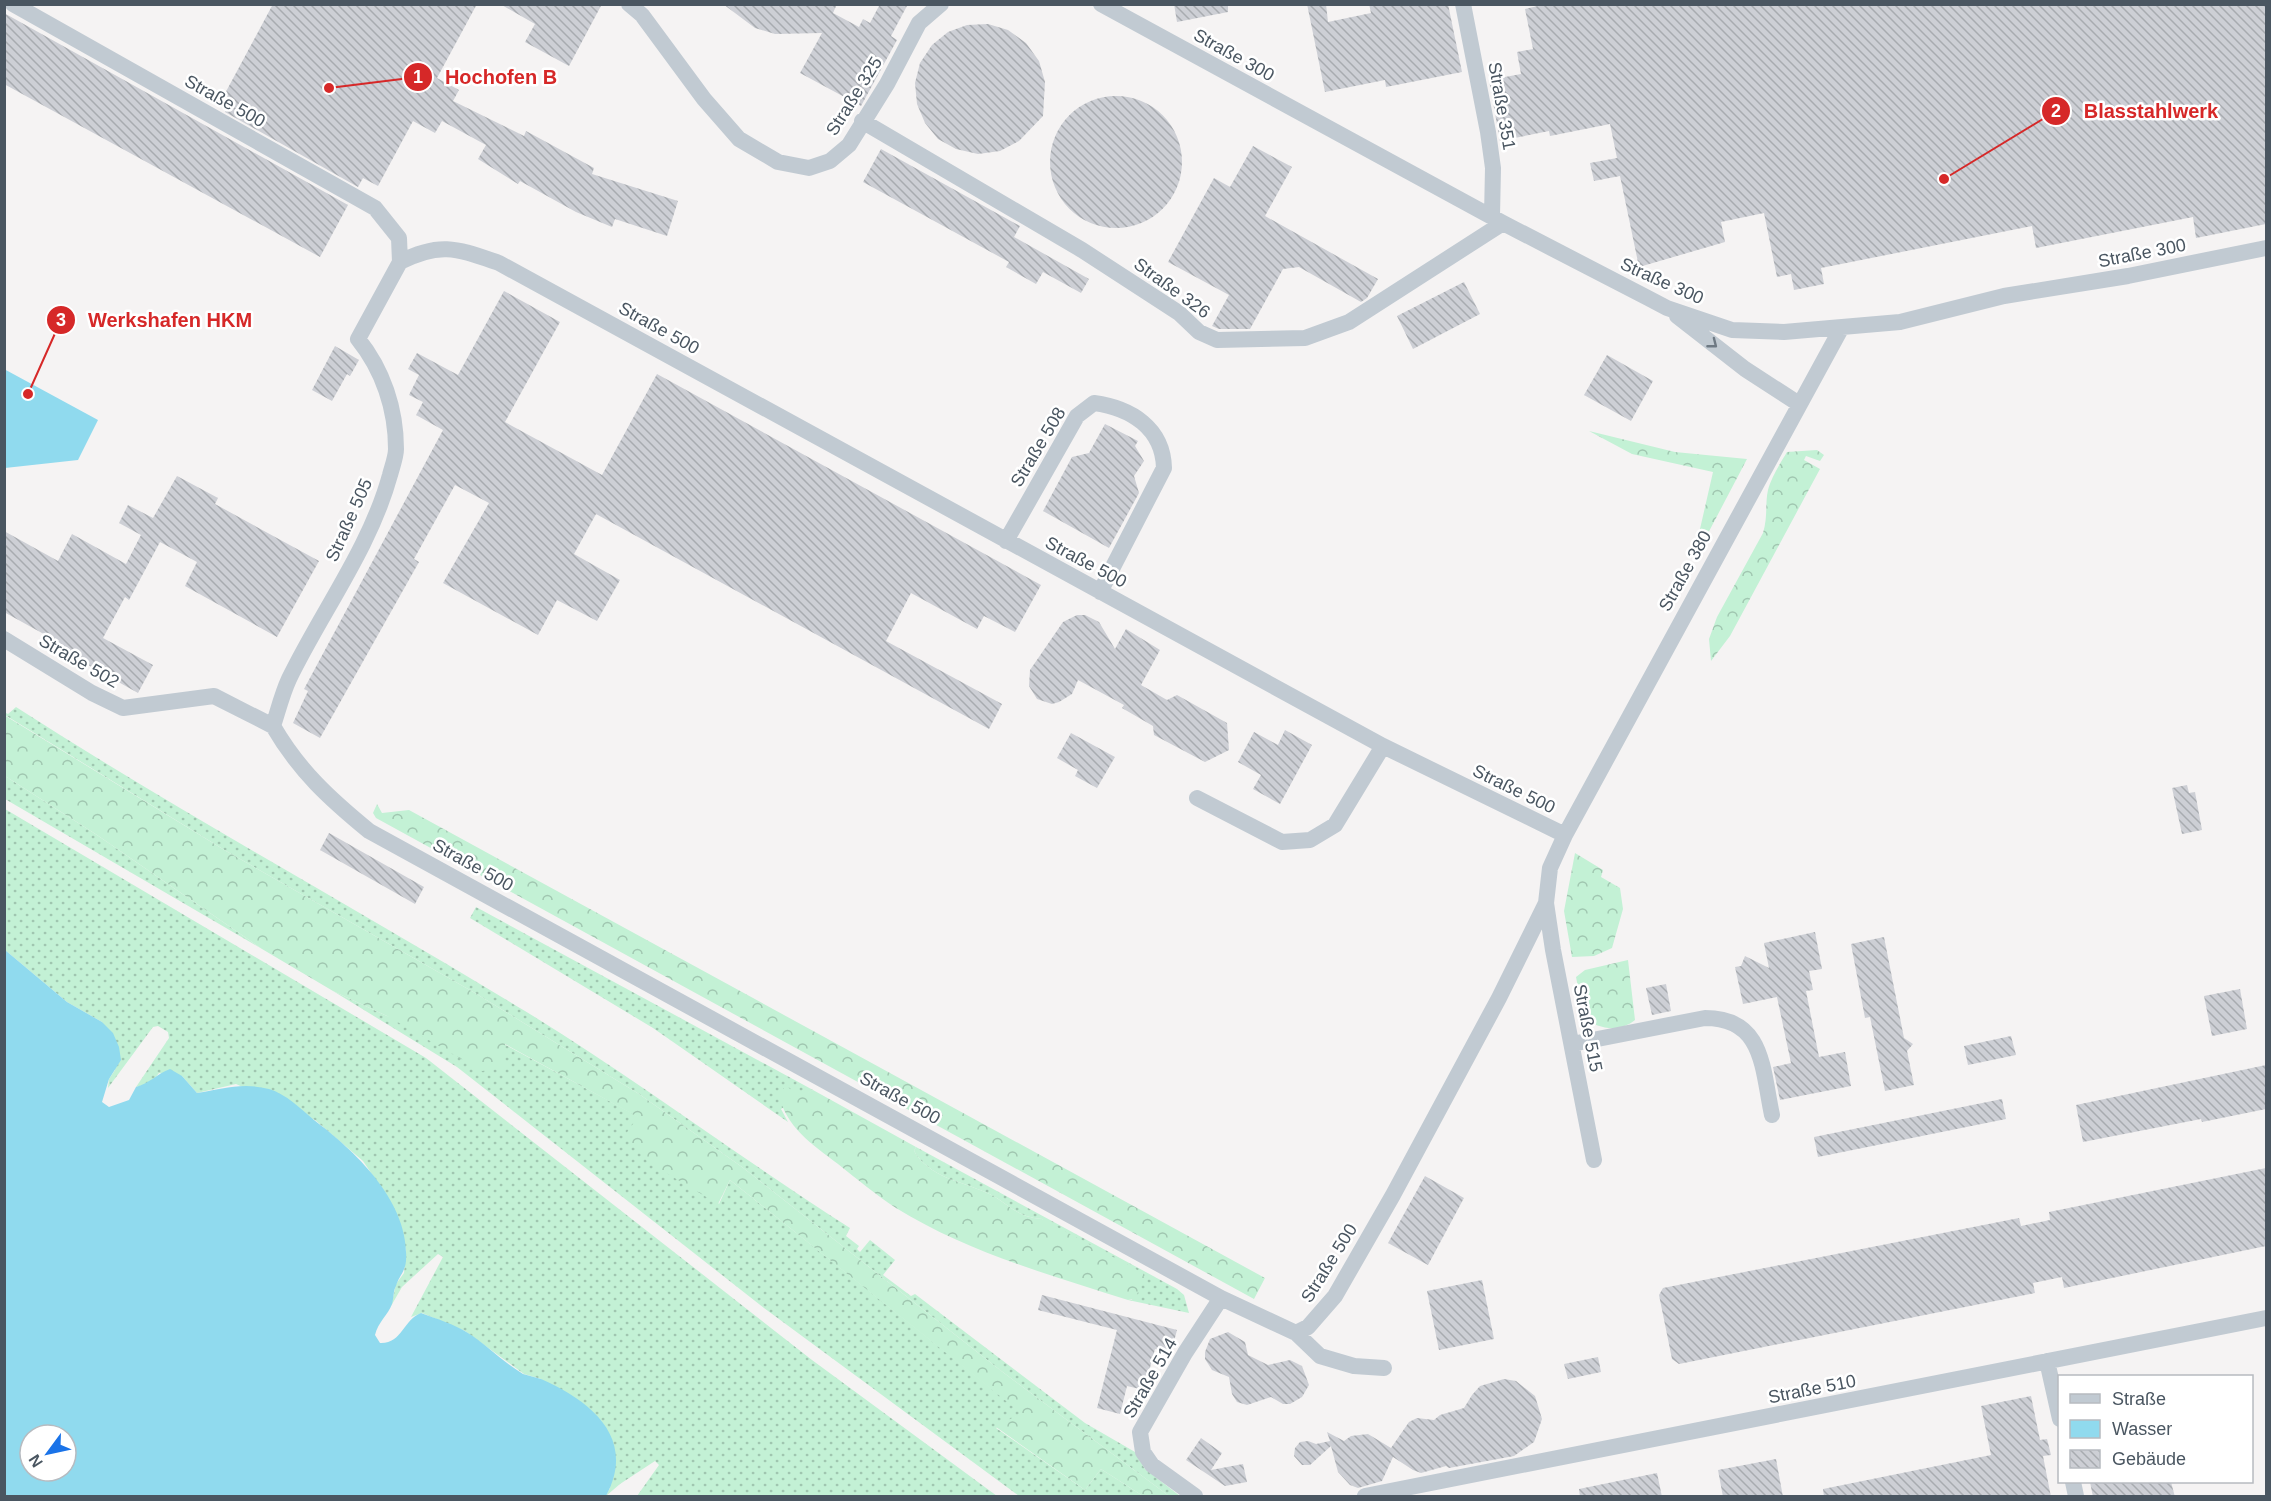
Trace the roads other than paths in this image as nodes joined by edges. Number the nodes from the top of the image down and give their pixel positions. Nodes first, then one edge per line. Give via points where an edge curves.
1 (13, 4) edge
2 (629, 4) edge
3 (941, 4) edge
4 (1101, 4) edge
5 (1463, 4) edge
6 (862, 121) junction
7 (1498, 220) junction
8 (2266, 248) edge
9 (400, 262) junction
10 (1667, 308) junction
11 (1842, 327) junction
12 (1798, 404) junction
13 (1006, 541) junction
14 (1100, 592) junction
15 (4, 639) edge
16 (273, 726) junction
17 (1383, 746) junction
18 (1197, 798) dead end
19 (1564, 835) junction
20 (1546, 903) junction
21 (1572, 1044) junction
22 (1772, 1114) dead end
23 (1594, 1160) dead end
24 (1221, 1298) junction
25 (2266, 1318) edge
26 (1296, 1333) junction
27 (2047, 1362) junction
28 (1384, 1368) dead end
29 (2058, 1410) edge
30 (1445, 1489) edge
31 (1195, 1497) edge
32 (1365, 1497) edge

1 - 9 street, Straße 500 via 375,208 399,238
2 - 6 street, Straße 325 via 642,15 739,139 778,162 809,168 830,161 849,145
3 - 6 street, Straße 325 via 919,22 887,84
4 - 7 street, Straße 300
5 - 7 street, Straße 351 via 1488,132
6 - 7 street, Straße 326 via 1073,244 1179,313 1198,332 1217,340 1305,338 1349,322
7 - 10 street, Straße 300
8 - 11 street, Straße 300 via 2004,296 1900,322
9 - 13 street, Straße 500 via 422,251 456,249 499,263
9 - 16 street, Straße 505 via 358,339 385,381 392,412 396,450 386,490 288,681
10 - 11 street, Straße 300 via 1732,330 1784,332
10 -> 12 street via 1745,369
11 - 12 street, Straße 380
12 - 19 street, Straße 380
13 - 14 street, Straße 500
13 - 14 street, Straße 508 via 1077,416 1094,403 1125,412 1157,436 1164,468
14 - 17 street, Straße 500
15 - 16 street, Straße 502 via 123,708 214,696
16 - 24 street, Straße 500 via 299,766 369,831
17 - 18 street via 1335,825 1310,840 1282,842
17 - 19 street, Straße 500
19 - 20 street, Straße 500 via 1550,868
20 - 21 street, Straße 515
20 - 26 street, Straße 500 via 1499,998 1335,1296 1308,1327
21 - 22 street via 1705,1018 1726,1018 1745,1028 1758,1051
21 - 23 street, Straße 515
24 - 26 street, Straße 500
24 - 31 street, Straße 514 via 1140,1432 1143,1452 1152,1465
25 - 27 street, Straße 510
26 - 28 street via 1320,1356 1354,1366
27 - 29 street
27 - 30 street, Straße 510
30 - 32 street, Straße 510

